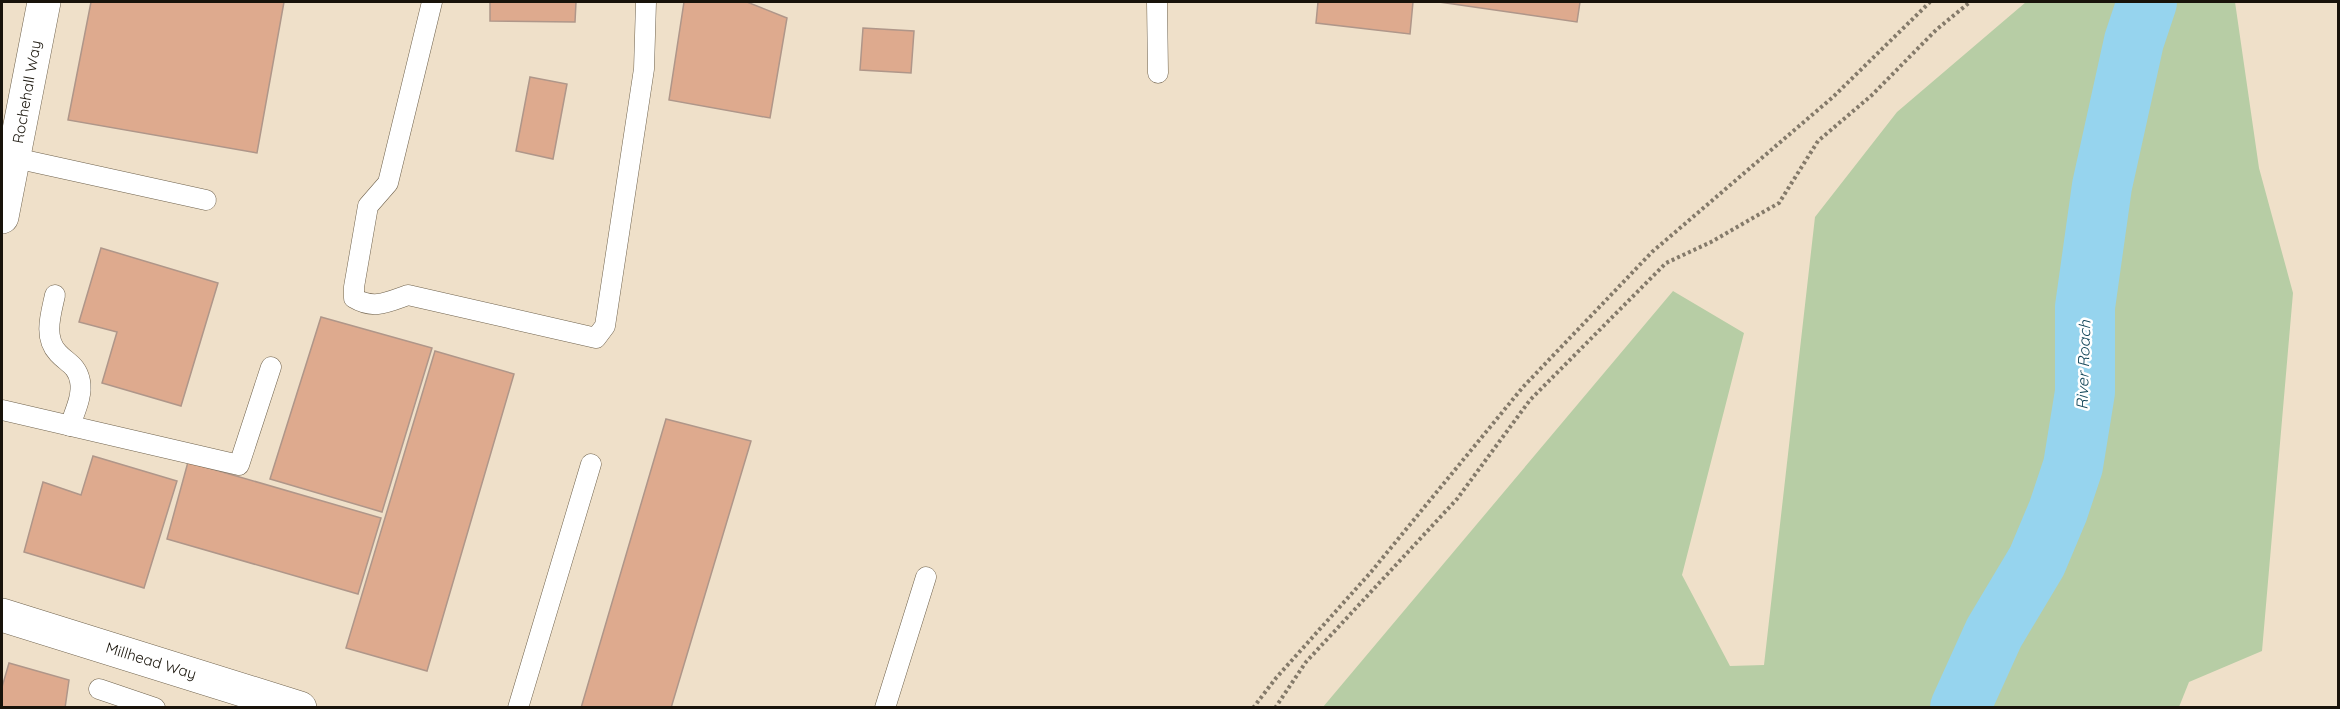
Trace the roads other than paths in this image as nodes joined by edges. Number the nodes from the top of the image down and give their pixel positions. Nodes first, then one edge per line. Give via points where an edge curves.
1 (44, 2) edge
2 (432, 2) edge
3 (646, 2) edge
4 (1157, 2) edge
5 (1158, 73) dead end
6 (15, 158) junction
7 (206, 200) dead end
8 (2, 217) edge
9 (55, 295) dead end
10 (271, 367) dead end
11 (2, 410) edge
12 (70, 426) junction
13 (591, 464) dead end
14 (926, 577) dead end
15 (2, 615) edge
16 (99, 689) dead end
17 (155, 708) edge
18 (300, 708) edge
19 (518, 708) edge
20 (885, 708) edge

1 - 6 street, Rochehall Way
2 - 3 lane via 388,183 368,206 354,298 364,304 380,305 408,295 596,338 605,326 644,69
4 - 5 lane
6 - 7 lane
6 - 8 street, Rochehall Way
9 - 12 lane via 48,323 50,338 58,353 76,367 81,382
10 - 12 lane via 238,465
11 - 12 lane
13 - 19 lane
14 - 20 lane
15 - 18 street, Millhead Way
16 - 17 lane

